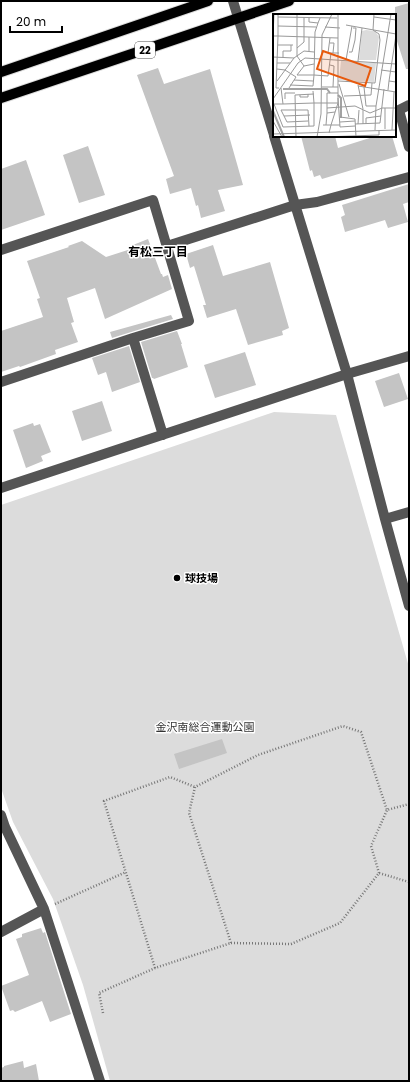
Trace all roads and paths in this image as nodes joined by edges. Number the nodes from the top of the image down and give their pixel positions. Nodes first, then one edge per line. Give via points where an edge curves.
1 (208, 1) edge
2 (233, 1) edge
3 (289, 1) edge
4 (238, 18) junction
5 (1, 72) edge
6 (1, 98) edge
7 (409, 105) edge
8 (273, 133) edge
9 (274, 137) edge
10 (409, 148) edge
11 (409, 177) edge
12 (296, 205) junction
13 (167, 246) junction
14 (1, 250) edge
15 (133, 338) junction
16 (409, 356) edge
17 (347, 374) junction
18 (1, 382) edge
19 (163, 435) junction
20 (1, 488) edge
21 (409, 512) edge
22 (385, 519) junction
23 (409, 606) edge
24 (195, 787) junction
25 (409, 804) edge
26 (387, 810) junction
27 (1, 815) edge
28 (126, 872) junction
29 (379, 873) junction
30 (409, 882) edge
31 (44, 909) junction
32 (1, 932) edge
33 (231, 943) junction
34 (155, 968) junction
35 (103, 1013) dead end
36 (100, 1081) edge

1 - 5 main road, 22
2 - 4 street
3 - 4 main road, 22
4 - 6 main road, 22
4 - 8 street
7 - 10 street via 399,110
9 - 12 street
11 - 12 street via 317,202
12 - 13 street
12 - 17 street
13 - 14 street via 153,200
13 - 15 street via 189,321
15 - 18 street
15 - 19 street
16 - 17 street
17 - 19 street
17 - 22 street
19 - 20 street
21 - 22 street
22 - 23 street
24 - 26 path via 258,755 343,726 361,732
24 - 28 path via 170,778 104,801
24 - 33 path via 189,813
25 - 26 path
26 - 29 path via 371,846
27 - 31 street
28 - 31 path
28 - 34 path
29 - 30 path
29 - 33 path via 340,923 291,944
31 - 32 street
31 - 36 street
33 - 34 path
34 - 35 path via 99,993

